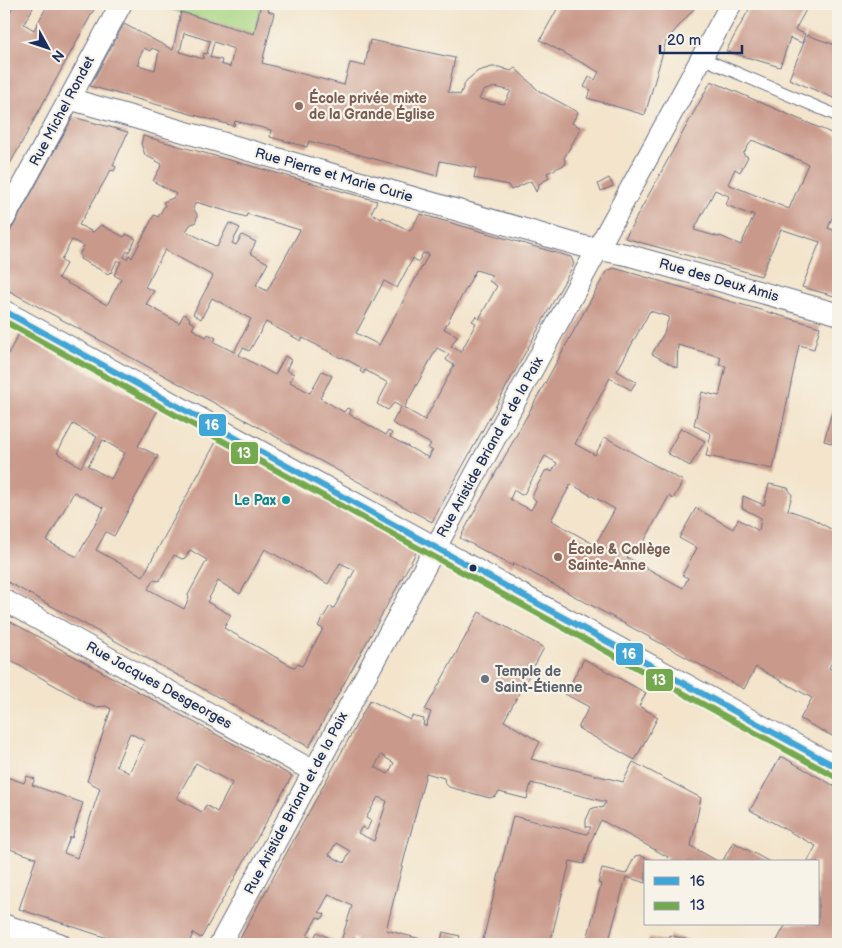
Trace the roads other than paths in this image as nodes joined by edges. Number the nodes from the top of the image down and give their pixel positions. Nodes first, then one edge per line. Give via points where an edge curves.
1 (121, 4) edge
2 (731, 4) edge
3 (702, 58) junction
4 (70, 99) junction
5 (838, 116) edge
6 (4, 219) edge
7 (599, 250) junction
8 (4, 311) edge
9 (838, 314) edge
10 (435, 546) junction
11 (4, 600) edge
12 (838, 768) edge
13 (313, 771) junction
14 (4, 926) edge
15 (60, 944) edge
16 (220, 944) edge

1 - 4 street, Rue Michel Rondet
2 - 3 street, Rue Aristide Briand et de la Paix
3 - 5 lane
3 - 7 street, Rue Aristide Briand et de la Paix
4 - 6 street, Rue Michel Rondet
4 - 7 street, Rue Pierre et Marie Curie
7 - 9 street, Rue des Deux Amis via 628,255
7 - 10 street, Rue Aristide Briand et de la Paix
8 - 10 street
10 - 12 street
10 - 13 street, Rue Aristide Briand et de la Paix
11 - 13 street, Rue Jacques Desgeorges
13 - 16 street, Rue Aristide Briand et de la Paix
14 - 15 street

